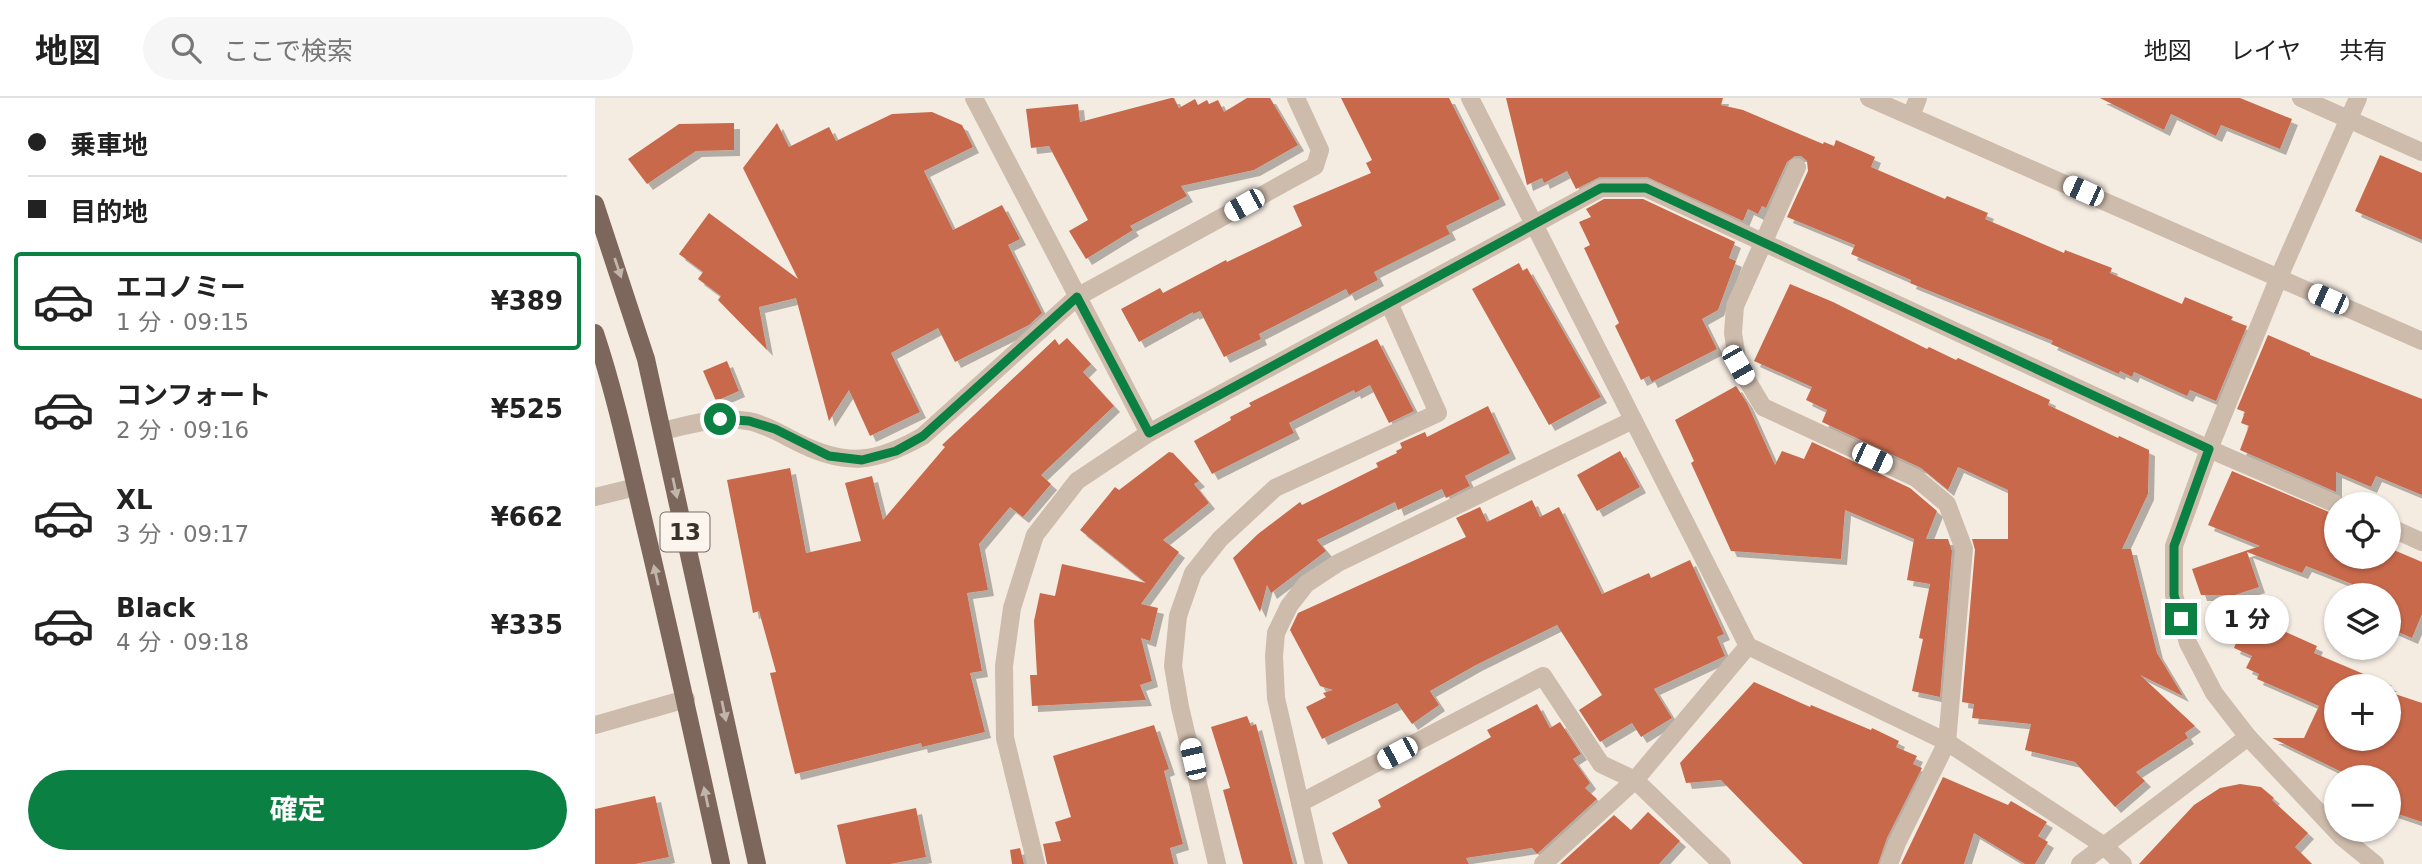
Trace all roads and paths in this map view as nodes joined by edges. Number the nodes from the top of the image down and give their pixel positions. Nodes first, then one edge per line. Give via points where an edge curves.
1 (974, 98) edge
2 (1296, 98) edge
3 (1470, 98) edge
4 (1869, 98) edge
5 (1919, 98) edge
6 (2301, 98) edge
7 (2358, 98) edge
8 (1911, 116) junction
9 (2348, 120) junction
10 (2422, 152) edge
11 (1797, 167) dead end
12 (595, 204) edge
13 (1534, 223) junction
14 (1762, 241) junction
15 (2279, 277) junction
16 (1077, 297) junction
17 (1390, 305) junction
18 (595, 333) edge
19 (2422, 341) edge
20 (1633, 420) junction
21 (663, 431) junction
22 (1149, 433) junction
23 (2209, 449) junction
24 (636, 487) junction
25 (595, 497) edge
26 (2324, 499) edge
27 (2401, 532) edge
28 (2422, 542) edge
29 (1748, 646) junction
30 (685, 699) junction
31 (595, 725) edge
32 (2248, 737) junction
33 (1947, 742) junction
34 (1635, 780) junction
35 (1300, 803) junction
36 (2103, 845) junction
37 (721, 864) edge
38 (757, 864) edge
39 (1036, 864) edge
40 (1217, 864) edge
41 (1314, 864) edge
42 (1543, 864) edge
43 (1722, 864) edge
44 (1889, 864) edge
45 (2080, 864) edge
46 (2123, 864) edge
47 (2375, 864) edge

1 - 16 street
2 - 16 street via 1320,150 1315,166
3 - 13 street
4 - 8 street
5 - 8 street
6 - 9 street
7 - 9 street
8 - 15 street
9 - 10 street
9 - 15 street
11 - 14 street
12 -> 21 main road, 13 via 646,359
13 - 14 street via 1601,188 1646,188
13 - 17 street
13 - 20 street
14 - 23 street
14 - 33 street via 1735,306 1733,333 1738,365 1763,407 1916,478 1947,504 1964,549
15 - 19 street
15 - 23 street
16 - 21 street via 923,436 896,451 862,460 829,456 749,421 720,419
16 - 22 street
17 - 22 street
17 - 40 street via 1438,413 1275,488 1220,539 1193,573 1178,616 1173,666
18 - 24 main road, 13
20 - 29 street
20 - 35 street via 1338,563 1305,584 1276,633 1274,656 1276,698
21 -> 38 main road, 13
22 - 39 street via 1077,481 1035,535 1011,608 1004,666 1005,738
23 - 26 street
23 - 32 street via 2174,546 2174,595 2188,643 2214,693
24 - 25 street
30 -> 24 main road, 13
27 - 28 street
29 - 33 street
29 - 34 street
30 - 31 street
37 -> 30 main road, 13
32 - 36 street
32 - 47 street via 2343,837
33 - 36 street
33 - 44 street
34 - 35 street via 1601,764 1543,676
34 - 42 street
34 - 43 street
35 - 41 street
36 - 45 street
36 - 46 street

